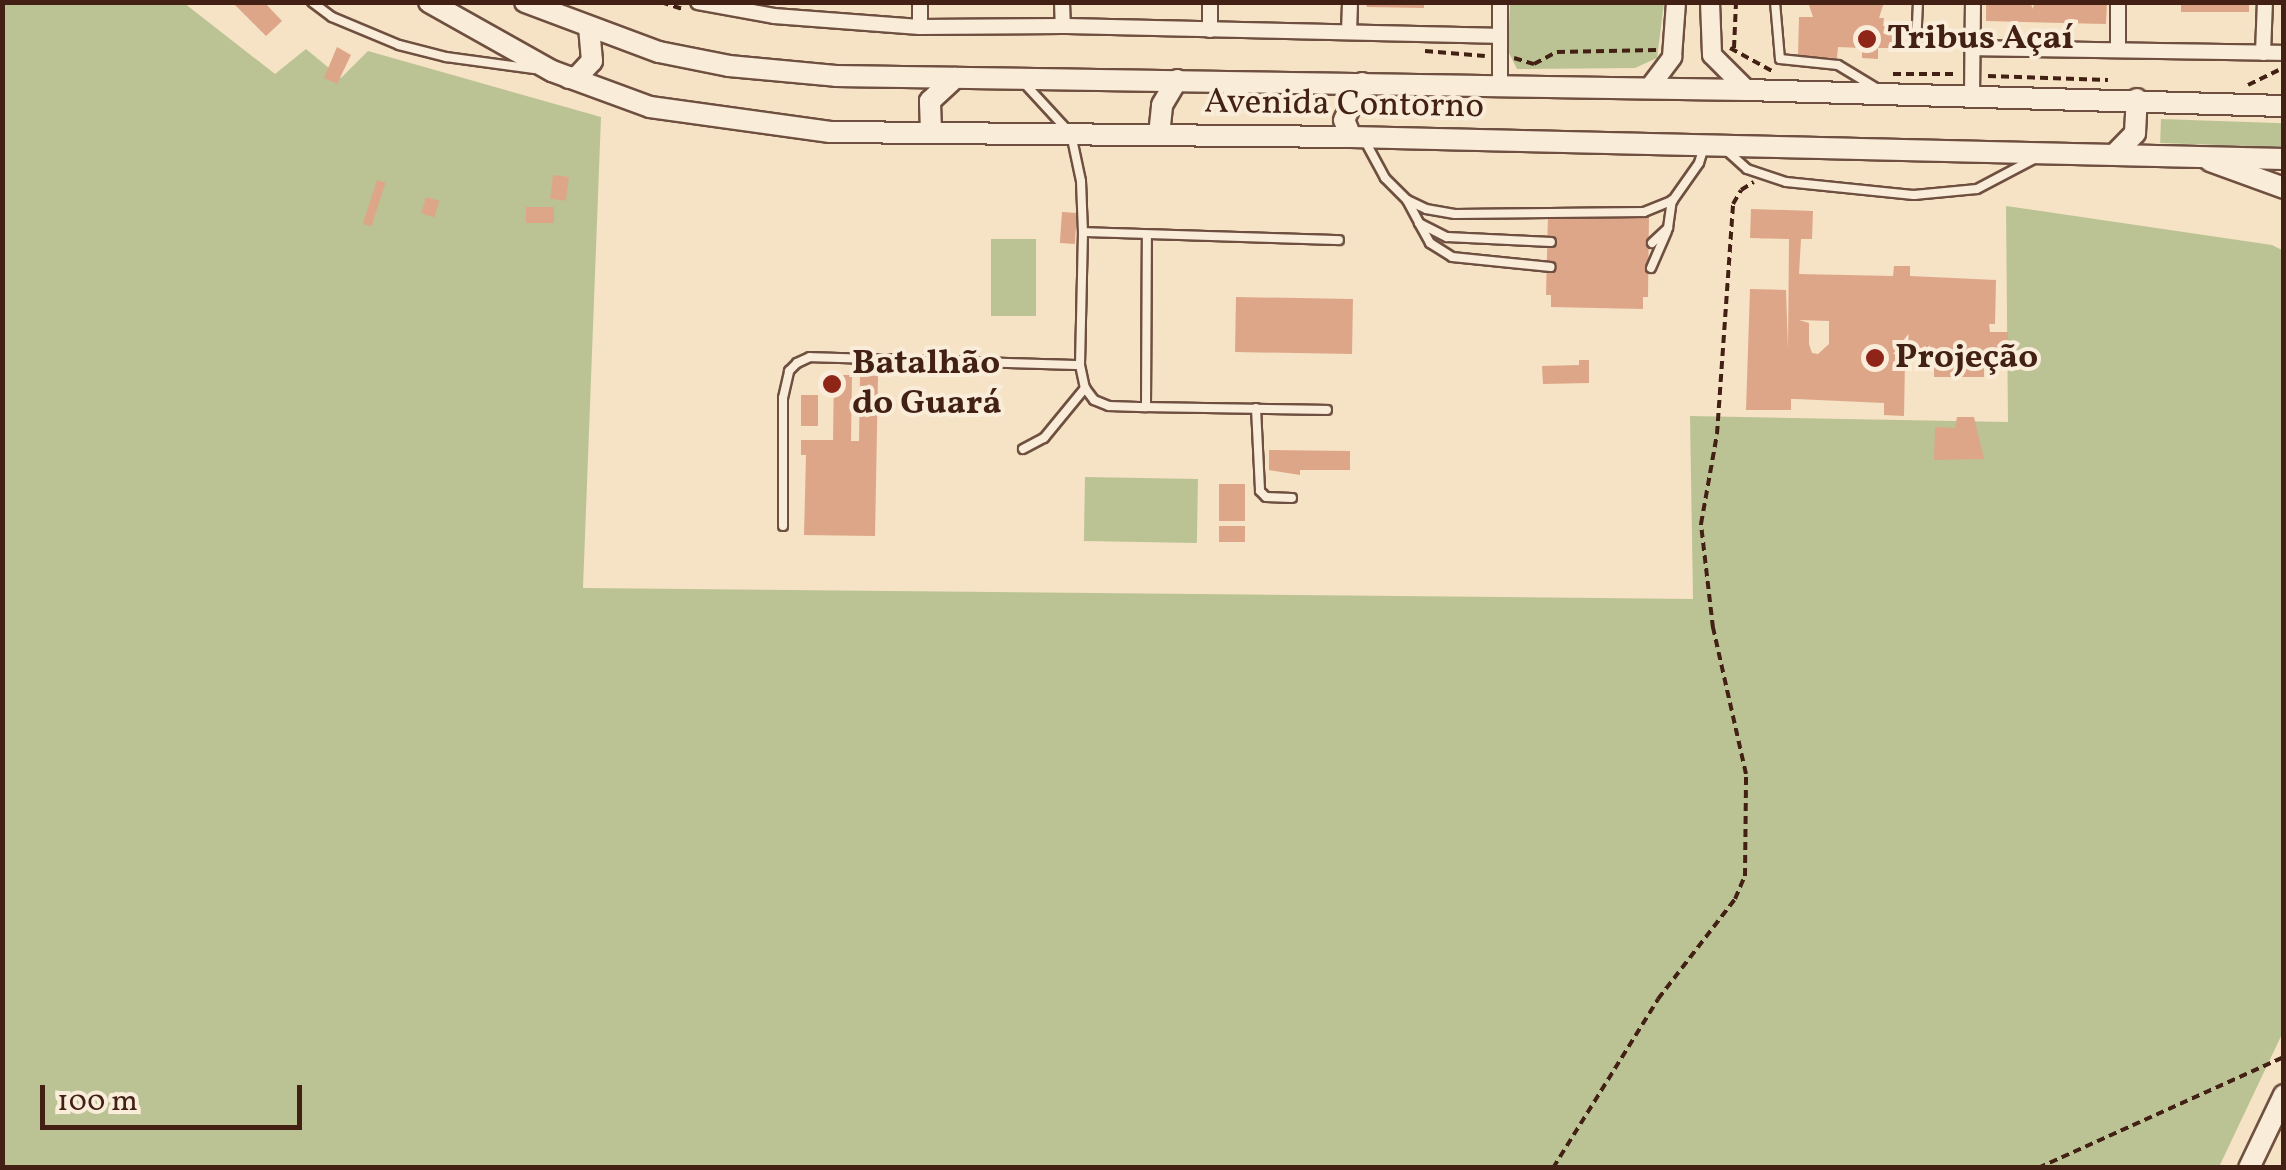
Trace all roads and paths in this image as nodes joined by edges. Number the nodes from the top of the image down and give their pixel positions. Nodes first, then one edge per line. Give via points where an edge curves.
1 (312, 2) edge
2 (429, 2) edge
3 (525, 2) edge
4 (661, 2) edge
5 (920, 2) edge
6 (1062, 2) edge
7 (1210, 2) edge
8 (1350, 2) edge
9 (1500, 2) edge
10 (1676, 2) edge
11 (1710, 2) edge
12 (1736, 2) edge
13 (1776, 2) edge
14 (1918, 2) edge
15 (1973, 2) edge
16 (2118, 2) edge
17 (2264, 2) edge
18 (699, 8) edge
19 (774, 10) edge
20 (1062, 26) junction
21 (920, 27) junction
22 (589, 28) junction
23 (1210, 30) junction
24 (1349, 32) junction
25 (1499, 36) junction
26 (1662, 39) dead end
27 (1916, 46) dead end
28 (1710, 47) junction
29 (1409, 48) dead end
30 (1734, 48) junction
31 (1972, 48) junction
32 (1662, 50) junction
33 (2118, 50) junction
34 (2263, 52) junction
35 (2284, 52) edge
36 (1499, 56) junction
37 (1660, 58) dead end
38 (1780, 59) junction
39 (1760, 68) junction
40 (2284, 70) edge
41 (560, 74) junction
42 (1887, 74) dead end
43 (1018, 77) junction
44 (1764, 77) dead end
45 (955, 78) junction
46 (1177, 80) junction
47 (2112, 80) dead end
48 (1744, 81) junction
49 (1783, 83) junction
50 (1362, 84) junction
51 (2232, 84) dead end
52 (1500, 86) junction
53 (1972, 86) junction
54 (1649, 88) junction
55 (1904, 94) junction
56 (2137, 100) junction
57 (2284, 106) edge
58 (932, 131) junction
59 (1071, 134) junction
60 (1159, 135) junction
61 (1357, 137) junction
62 (1712, 144) junction
63 (2041, 154) junction
64 (2115, 154) junction
65 (2194, 155) junction
66 (2284, 159) edge
67 (1768, 176) junction
68 (2284, 188) edge
69 (1407, 200) junction
70 (1672, 200) junction
71 (1420, 224) junction
72 (1668, 228) junction
73 (1083, 232) junction
74 (1146, 236) junction
75 (1339, 240) dead end
76 (1551, 242) dead end
77 (1652, 243) dead end
78 (1550, 267) dead end
79 (1652, 268) dead end
80 (1080, 365) junction
81 (1085, 388) junction
82 (1146, 406) junction
83 (1256, 408) junction
84 (1327, 410) dead end
85 (1023, 449) dead end
86 (1292, 498) dead end
87 (783, 526) dead end
88 (2284, 1057) edge
89 (2284, 1095) edge
90 (1553, 1168) edge
91 (2038, 1168) edge
92 (2248, 1168) edge

1 - 41 lane via 332,18 399,45
2 - 41 main road, Avenida Contorno
3 - 22 main road, Avenida Contorno
4 - 18 path
5 - 21 street
6 - 20 street
7 - 23 street
8 - 24 street
9 - 25 street
10 - 54 street via 1672,57
11 - 28 street
12 - 30 path
13 - 38 lane
14 - 27 lane
15 - 31 street
16 - 33 street
17 - 34 street
18 - 19 street
19 - 21 street
20 - 21 street
20 - 23 street
22 - 41 main road via 592,62 577,78
22 - 45 main road, Avenida Contorno via 729,66
23 - 24 street
24 - 25 street
25 - 36 street
26 - 32 path
28 - 30 path
28 - 48 street via 1716,64
29 - 36 path
30 - 39 path
30 - 48 path
31 - 33 street
31 - 53 street
32 - 36 path via 1557,52 1534,64
32 - 37 path
33 - 34 street
34 - 35 street
36 - 52 street
38 - 39 path
38 - 55 lane via 1838,65 1872,86
39 - 48 path
39 - 49 path
40 - 51 path via 2252,85
41 - 58 main road, Avenida Contorno via 650,107 716,118 830,132
42 - 53 path
43 - 45 main road, Avenida Contorno
43 - 46 main road, Avenida Contorno
43 - 59 lane
44 - 49 path via 1788,81
45 - 58 main road via 930,101
46 - 50 main road, Avenida Contorno
46 - 60 main road via 1162,105
47 - 53 path
48 - 49 main road, Avenida Contorno
48 - 54 main road, Avenida Contorno
49 - 55 main road, Avenida Contorno
50 - 52 main road, Avenida Contorno
50 - 61 main road via 1344,120
52 - 54 main road, Avenida Contorno
53 - 55 main road, Avenida Contorno
53 - 56 main road, Avenida Contorno
56 - 57 main road, Avenida Contorno
56 - 64 main road via 2135,133
58 - 59 main road, Avenida Contorno
59 - 60 main road, Avenida Contorno
59 - 73 lane
60 - 61 main road, Avenida Contorno
61 - 62 main road, Avenida Contorno
61 - 69 lane
62 - 63 main road, Avenida Contorno
62 - 67 lane
62 - 70 lane
63 - 64 main road, Avenida Contorno
63 - 67 lane via 2003,179 1954,194 1876,192
64 - 65 main road, Avenida Contorno
65 - 66 main road, Avenida Contorno
65 - 68 main road
67 - 90 path via 1741,190 1733,204 1716,434 1701,524 1712,628 1746,774 1745,876 1735,899 1658,999
69 - 70 lane via 1455,214 1630,213
69 - 71 lane
70 - 72 lane
71 - 76 lane via 1460,240
71 - 78 lane via 1430,243 1452,258
72 - 77 lane
72 - 79 lane
73 - 74 lane
73 - 80 lane
74 - 75 lane
74 - 82 lane
80 - 81 lane
80 - 87 lane via 797,362 783,398
81 - 82 lane via 1110,406
81 - 85 lane via 1044,438
82 - 83 lane
83 - 84 lane
83 - 86 lane via 1260,491 1266,498
88 - 91 path
89 - 92 main road

